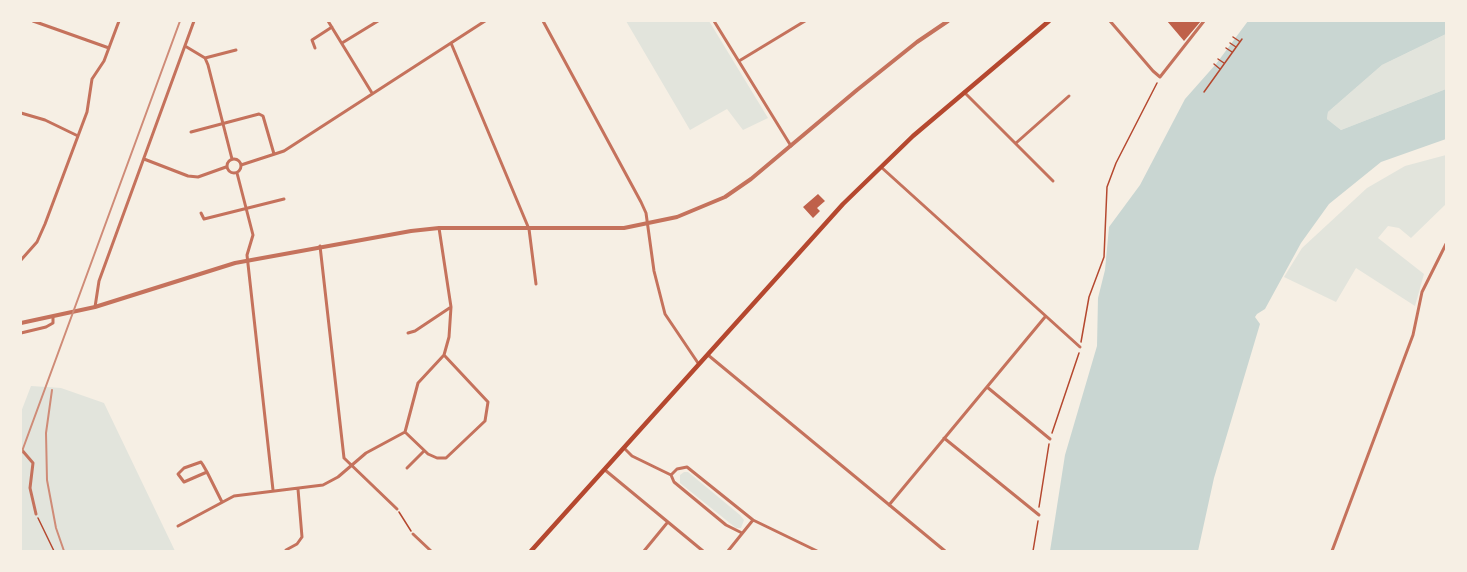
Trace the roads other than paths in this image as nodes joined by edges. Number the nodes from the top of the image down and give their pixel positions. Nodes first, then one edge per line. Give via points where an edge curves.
1 (33, 21) edge
2 (119, 21) edge
3 (194, 21) edge
4 (328, 21) edge
5 (378, 21) edge
6 (543, 21) edge
7 (714, 21) edge
8 (806, 21) edge
9 (948, 21) edge
10 (1049, 21) edge
11 (1110, 21) edge
12 (1204, 21) edge
13 (482, 22) edge
14 (372, 23) edge
15 (332, 27) junction
16 (342, 43) junction
17 (451, 43) junction
18 (185, 46) junction
19 (109, 48) junction
20 (315, 48) dead end
21 (236, 50) dead end
22 (205, 58) junction
23 (739, 61) junction
24 (964, 92) junction
25 (372, 93) junction
26 (1069, 96) dead end
27 (21, 113) edge
28 (223, 124) junction
29 (190, 132) dead end
30 (78, 136) junction
31 (1016, 143) junction
32 (791, 146) junction
33 (274, 155) junction
34 (144, 159) junction
35 (232, 159) junction
36 (241, 165) junction
37 (226, 167) junction
38 (881, 167) junction
39 (237, 173) junction
40 (1053, 181) dead end
41 (284, 199) dead end
42 (246, 208) junction
43 (201, 213) dead end
44 (647, 224) junction
45 (439, 228) junction
46 (529, 229) junction
47 (1446, 244) edge
48 (320, 246) junction
49 (21, 260) edge
50 (248, 260) junction
51 (536, 284) dead end
52 (95, 307) junction
53 (451, 307) junction
54 (1045, 316) junction
55 (53, 318) junction
56 (21, 323) edge
57 (21, 333) edge
58 (408, 333) dead end
59 (1080, 347) road end
60 (706, 354) junction
61 (444, 356) junction
62 (698, 363) junction
63 (987, 387) junction
64 (405, 432) junction
65 (944, 438) junction
66 (1050, 439) road end
67 (623, 447) junction
68 (21, 448) edge
69 (424, 451) junction
70 (350, 464) junction
71 (407, 468) dead end
72 (603, 469) junction
73 (207, 472) junction
74 (671, 475) junction
75 (298, 489) junction
76 (273, 490) junction
77 (222, 502) junction
78 (889, 505) junction
79 (397, 509) road end
80 (36, 514) road end
81 (1039, 514) road end
82 (753, 520) junction
83 (667, 523) junction
84 (178, 526) dead end
85 (743, 533) junction
86 (413, 534) road end
87 (286, 550) edge
88 (431, 551) edge
89 (531, 551) edge
90 (644, 551) edge
91 (703, 551) edge
92 (729, 551) edge
93 (817, 551) edge
94 (945, 551) edge
95 (1332, 551) edge

1 - 19 street
2 - 19 street
3 - 18 street
4 - 15 street
5 - 14 street
6 - 44 street via 641,202
7 - 23 street
8 - 23 street
9 - 32 street via 908,48
10 - 24 main road
11 - 12 street via 1160,77
13 - 17 street
14 - 16 street
15 - 16 street
15 - 20 street via 312,40
16 - 25 street
17 - 25 street
17 - 46 street
18 - 22 street
18 - 34 street
19 - 30 street via 92,79 87,112
21 - 22 street
22 - 28 street
23 - 32 street
24 - 31 street
24 - 38 main road
25 - 33 street
26 - 31 street
27 - 30 street
28 - 29 street
28 - 33 street via 263,116
28 - 35 street
30 - 49 street via 37,242
31 - 40 street
32 - 44 street via 725,197 677,217
33 - 36 street
34 - 37 street via 198,177
34 - 52 street via 99,281
35 - 36 street
35 - 37 street
36 - 39 street
37 - 39 street via 230,173
38 - 54 street
38 - 60 main road
39 - 42 street
41 - 42 street
42 - 43 street via 204,219
42 - 50 street via 253,235
44 - 46 street via 624,228
44 - 62 street via 665,314
45 - 46 street
45 - 48 street
45 - 53 street
46 - 51 street
47 - 95 street via 1422,292 1413,335
48 - 50 street
48 - 70 street via 344,458
50 - 52 street
50 - 76 street
52 - 55 street
53 - 58 street
53 - 61 street
54 - 59 street
54 - 63 street
55 - 56 street
55 - 57 street via 53,323 46,327
60 - 62 main road
60 - 78 street
61 - 64 street via 418,383
61 - 69 street via 488,402 488,413 485,421 446,458
62 - 67 main road
63 - 65 street
63 - 66 street
64 - 69 street
64 - 70 street
65 - 78 street
65 - 81 street
67 - 72 main road
67 - 74 street via 632,456
68 - 80 street via 33,463 30,488
69 - 71 street
70 - 75 street via 323,485
70 - 79 street
72 - 83 street
72 - 89 main road
73 - 73 street via 197,462 178,474 184,482
73 - 77 street
74 - 82 street via 687,467
74 - 85 street via 674,483 726,525
75 - 76 street
75 - 87 street via 302,537
76 - 77 street
77 - 84 street
78 - 94 street
82 - 85 street
82 - 93 street
83 - 90 street
83 - 91 street
85 - 92 street
86 - 88 street

